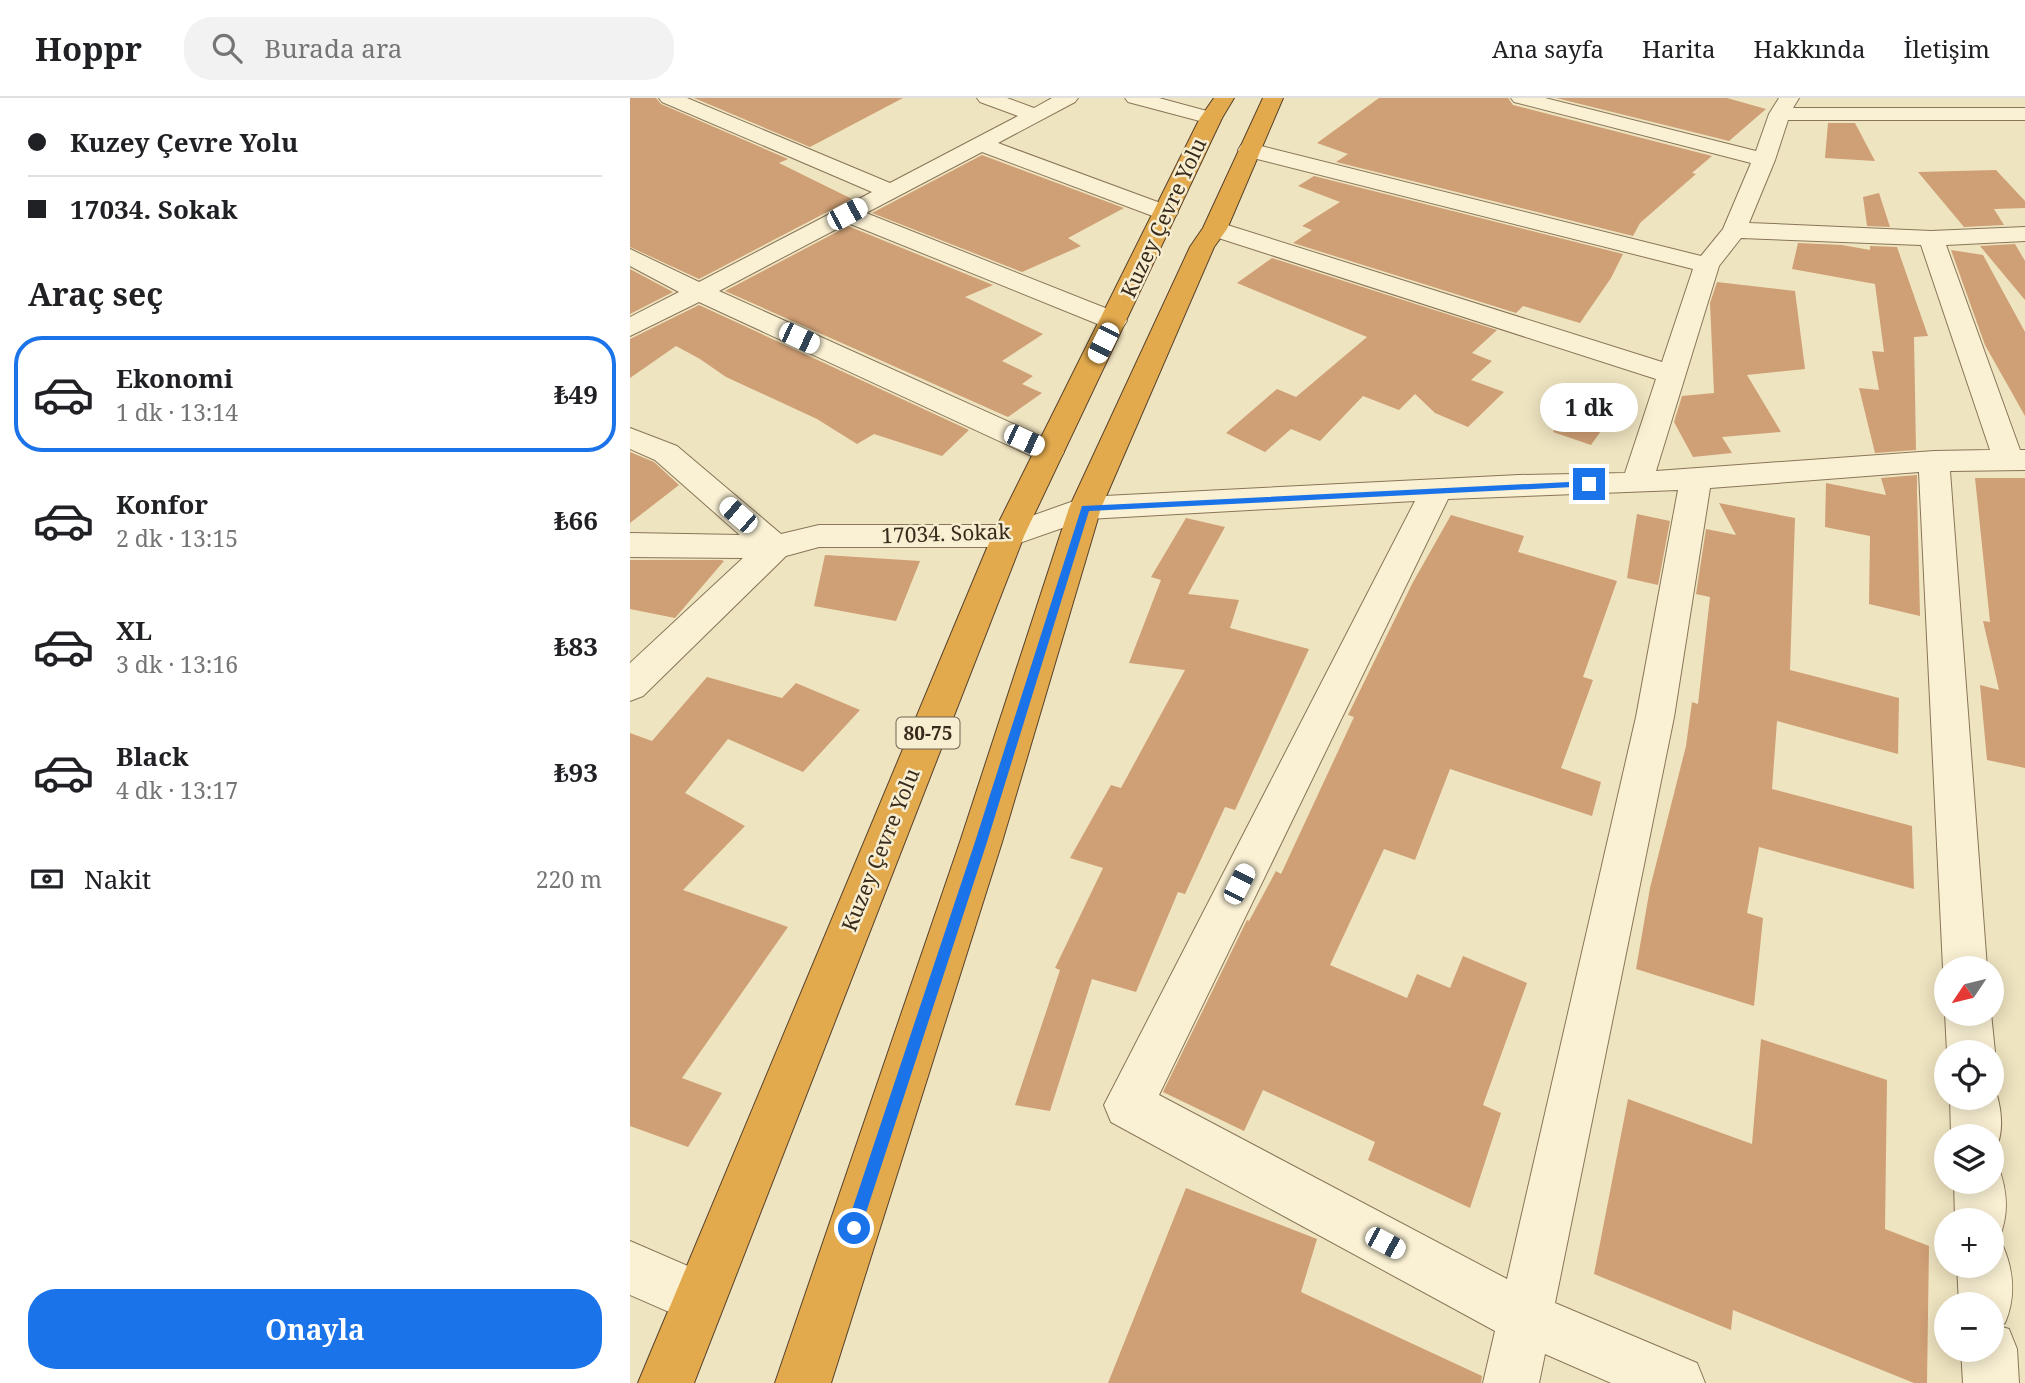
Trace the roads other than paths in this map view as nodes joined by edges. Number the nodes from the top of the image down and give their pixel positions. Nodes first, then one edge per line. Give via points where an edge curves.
1 (669, 98) edge
2 (987, 98) edge
3 (1068, 98) edge
4 (1135, 98) edge
5 (1273, 98) edge
6 (1521, 98) edge
7 (1784, 106) edge
8 (1217, 108) edge
9 (2025, 114) edge
10 (1035, 115) junction
11 (980, 144) junction
12 (1248, 150) junction
13 (1763, 160) junction
14 (890, 191) junction
15 (1166, 213) junction
16 (847, 214) junction
17 (1215, 229) junction
18 (1734, 230) junction
19 (2025, 234) edge
20 (1931, 238) junction
21 (630, 256) edge
22 (1707, 265) junction
23 (699, 292) junction
24 (1114, 321) junction
25 (630, 328) edge
26 (1671, 374) junction
27 (630, 438) edge
28 (1049, 452) junction
29 (1934, 461) junction
30 (2017, 461) edge
31 (1696, 478) junction
32 (1637, 483) junction
33 (1437, 489) junction
34 (1085, 508) junction
35 (1008, 536) junction
36 (630, 545) edge
37 (775, 547) junction
38 (630, 687) edge
39 (1964, 956) edge
40 (630, 1268) edge
41 (699, 1298) junction
42 (1525, 1318) junction
43 (1990, 1362) edge
44 (666, 1383) edge
45 (803, 1383) edge
46 (1511, 1383) edge
47 (1677, 1383) edge
48 (1992, 1383) edge

1 - 14 street
2 - 10 street
3 - 10 street
4 - 8 street
5 - 12 highway
6 - 13 street
7 - 9 street
7 - 13 street
8 - 15 highway, Kuzey Çevre Yolu / 80-75
10 - 11 street
11 - 14 street
11 - 15 street
12 - 17 highway
12 - 22 street
13 - 18 street
14 - 16 street
15 - 24 highway, Kuzey Çevre Yolu / 80-75
16 - 23 street
16 - 24 street
17 - 26 street
17 - 34 highway via 1202,247
18 - 20 street
18 - 22 street
19 - 20 street
20 - 30 street
21 - 23 street
22 - 26 street
23 - 25 street
23 - 28 street
24 - 28 highway, Kuzey Çevre Yolu / 80-75
26 - 32 street
27 - 37 street via 666,453
28 - 35 highway, Kuzey Çevre Yolu / 80-75
29 - 30 street, 17034. Sokak
29 - 31 street, 17034. Sokak
29 - 39 street
31 - 32 street, 17034. Sokak
31 - 42 street via 1656,717
32 - 33 street, 17034. Sokak
33 - 34 street, 17034. Sokak
33 - 42 street via 1128,1105
34 - 35 street, 17034. Sokak
34 - 45 highway
35 - 37 street, 17034. Sokak via 819,536
35 - 41 highway, Kuzey Çevre Yolu / 80-75
36 - 37 street, 17034. Sokak
37 - 38 street
40 - 41 street
41 - 44 highway, Kuzey Çevre Yolu / 80-75
42 - 46 street
42 - 47 street
43 - 48 street

